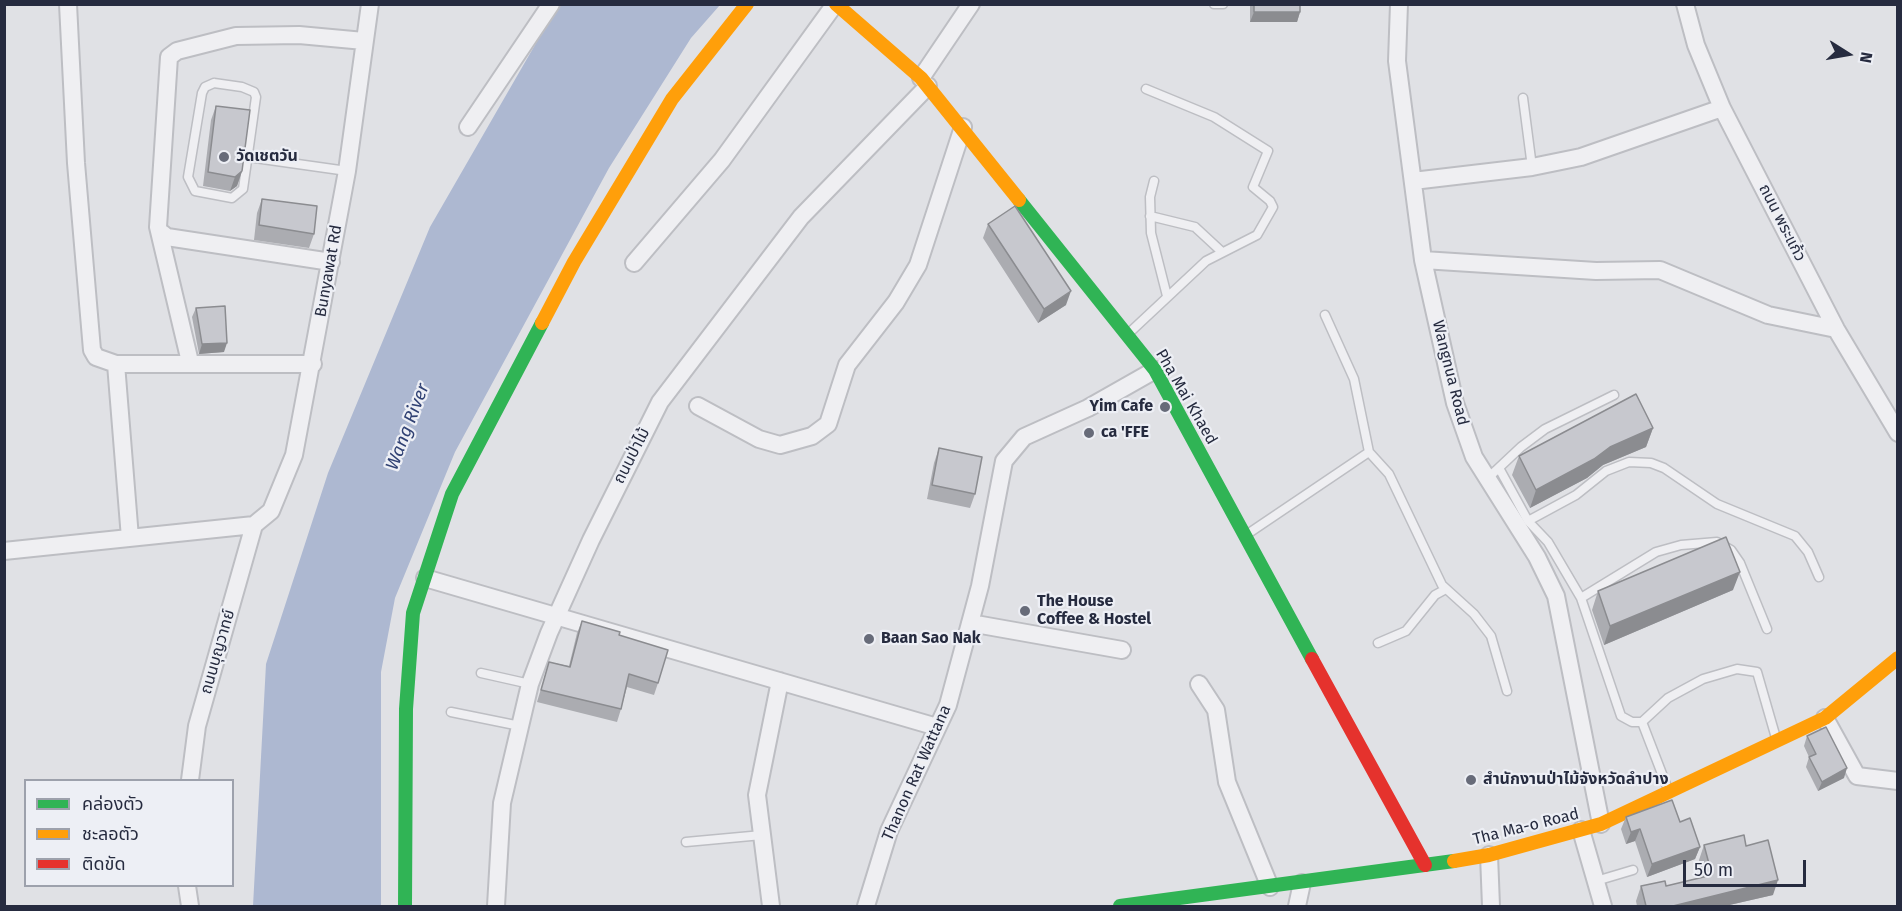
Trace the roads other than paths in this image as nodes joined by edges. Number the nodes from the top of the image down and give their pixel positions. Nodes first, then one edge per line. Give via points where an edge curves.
1 (68, 4) edge
2 (370, 4) edge
3 (551, 4) edge
4 (747, 4) edge
5 (836, 4) edge
6 (971, 4) edge
7 (1214, 4) edge
8 (1223, 4) edge
9 (1399, 4) edge
10 (1685, 4) edge
11 (364, 41) junction
12 (925, 82) junction
13 (1146, 89) dead end
14 (1523, 98) dead end
15 (1722, 108) junction
16 (468, 127) dead end
17 (963, 127) junction
18 (248, 157) junction
19 (1532, 167) junction
20 (347, 171) junction
21 (1154, 181) dead end
22 (1413, 182) junction
23 (1150, 216) junction
24 (162, 233) junction
25 (1222, 252) junction
26 (1423, 260) junction
27 (331, 262) junction
28 (634, 263) dead end
29 (1167, 296) junction
30 (1325, 315) dead end
31 (1836, 329) junction
32 (1127, 334) junction
33 (190, 362) junction
34 (116, 364) junction
35 (313, 364) junction
36 (1155, 370) junction
37 (1614, 395) dead end
38 (698, 406) dead end
39 (1895, 421) edge
40 (1369, 452) junction
41 (1494, 473) junction
42 (1528, 521) junction
43 (254, 525) junction
44 (1245, 536) junction
45 (130, 538) junction
46 (4, 551) edge
47 (1819, 577) dead end
48 (425, 578) junction
49 (1446, 589) junction
50 (1581, 598) junction
51 (558, 616) junction
52 (970, 623) junction
53 (1767, 629) dead end
54 (1378, 643) dead end
55 (1122, 650) dead end
56 (1898, 658) edge
57 (481, 673) dead end
58 (780, 681) junction
59 (530, 684) junction
60 (1199, 684) dead end
61 (1507, 691) dead end
62 (451, 712) dead end
63 (1825, 718) junction
64 (1642, 722) junction
65 (520, 726) junction
66 (937, 727) junction
67 (1777, 741) junction
68 (190, 779) edge
69 (1898, 781) edge
70 (1669, 792) junction
71 (1601, 824) junction
72 (1581, 830) junction
73 (762, 836) junction
74 (686, 842) dead end
75 (1489, 855) junction
76 (1425, 865) junction
77 (1633, 870) dead end
78 (1596, 881) junction
79 (1302, 883) junction
80 (187, 887) edge
81 (1270, 887) junction
82 (190, 906) edge
83 (405, 906) edge
84 (496, 906) edge
85 (771, 906) edge
86 (866, 906) edge
87 (1120, 906) edge
88 (1297, 906) edge
89 (1491, 906) edge
90 (1603, 906) edge

1 - 34 street via 76,164 92,350 103,362
2 - 11 street, Bunyawat Rd
3 - 16 street
4 - 48 street via 672,99 574,262 452,494
5 - 12 street, Pha Mai Khaed
5 - 28 street via 722,160
6 - 12 street, ถนนป่าไม้
7 - 8 lane
9 - 22 street, Wangnua Road via 1397,61
10 - 15 street, ถนน พระแก้ว via 1696,45
11 - 20 street, Bunyawat Rd
11 - 24 street via 299,35 236,36 177,51 169,57 158,227
12 - 17 street, Pha Mai Khaed
12 - 51 street, ถนนป่าไม้ via 801,217 660,402
13 - 25 lane via 1214,117 1268,151 1253,184 1271,203 1272,212 1257,234
14 - 19 lane
15 - 19 street via 1581,157
15 - 31 street, ถนน พระแก้ว
17 - 32 street, Pha Mai Khaed
17 - 38 street via 918,265 896,302 847,365 828,424 812,436 780,445 759,439
18 - 18 lane via 243,189 237,196 195,191 190,185 188,177 202,93 210,84 254,92 257,103
18 - 20 lane
19 - 22 street
20 - 27 street, Bunyawat Rd
21 - 23 lane
22 - 26 street, Wangnua Road
23 - 25 lane via 1196,227
23 - 29 lane
24 - 27 street via 167,237
24 - 33 street
25 - 29 lane
26 - 31 street via 1596,271 1659,270 1768,315
26 - 41 street, Wangnua Road via 1455,403 1474,457
27 - 35 street, Bunyawat Rd
29 - 32 lane
30 - 40 lane via 1354,379
31 - 39 street, ถนน พระแก้ว
32 - 36 street, Pha Mai Khaed
33 - 34 street
33 - 35 street
34 - 45 street
35 - 43 street, Bunyawat Rd via 294,455 271,512
36 - 44 street, Pha Mai Khaed
36 - 52 street, Thanon Rat Wattana via 1088,408 1024,437 1004,461
37 - 41 lane via 1545,429
40 - 44 lane
40 - 49 lane via 1389,474
41 - 42 lane
41 - 71 street, Wangnua Road via 1556,596
42 - 47 lane via 1576,495 1606,471 1629,462 1658,464 1717,504 1795,537 1808,552
42 - 50 lane via 1548,542
43 - 45 street
43 - 68 street, ถนนบุญวาทย์ via 197,726
44 - 76 street, Pha Mai Khaed
45 - 46 street
48 - 51 street
48 - 83 street via 413,614 406,709
49 - 54 lane via 1436,595 1406,631
49 - 61 lane via 1491,636
50 - 53 lane via 1656,552 1717,542 1731,550 1740,563
50 - 64 lane via 1621,716
51 - 58 street
51 - 59 street, ถนนป่าไม้
52 - 55 street
52 - 66 street, Thanon Rat Wattana via 948,705
56 - 63 street, Tha Ma-o Road
57 - 59 lane
58 - 66 street
58 - 73 street via 757,795
59 - 65 street, ถนนป่าไม้
60 - 81 street via 1216,710 1227,782
62 - 65 lane
63 - 67 street, Tha Ma-o Road
63 - 69 street via 1857,776
64 - 67 lane via 1668,698 1703,679 1747,669 1757,672
64 - 70 lane
65 - 84 street, ถนนป่าไม้ via 502,803
66 - 86 street, Thanon Rat Wattana via 889,831
67 - 70 street, Tha Ma-o Road
70 - 71 street, Tha Ma-o Road
71 - 72 street, Tha Ma-o Road
72 - 75 street, Tha Ma-o Road
72 - 78 street
73 - 74 lane
73 - 85 street
75 - 76 street, Tha Ma-o Road
75 - 89 street
76 - 79 street, Tha Ma-o Road
77 - 78 lane
78 - 90 street
79 - 81 street, Tha Ma-o Road
79 - 88 street
80 - 82 street
81 - 87 street, Tha Ma-o Road

